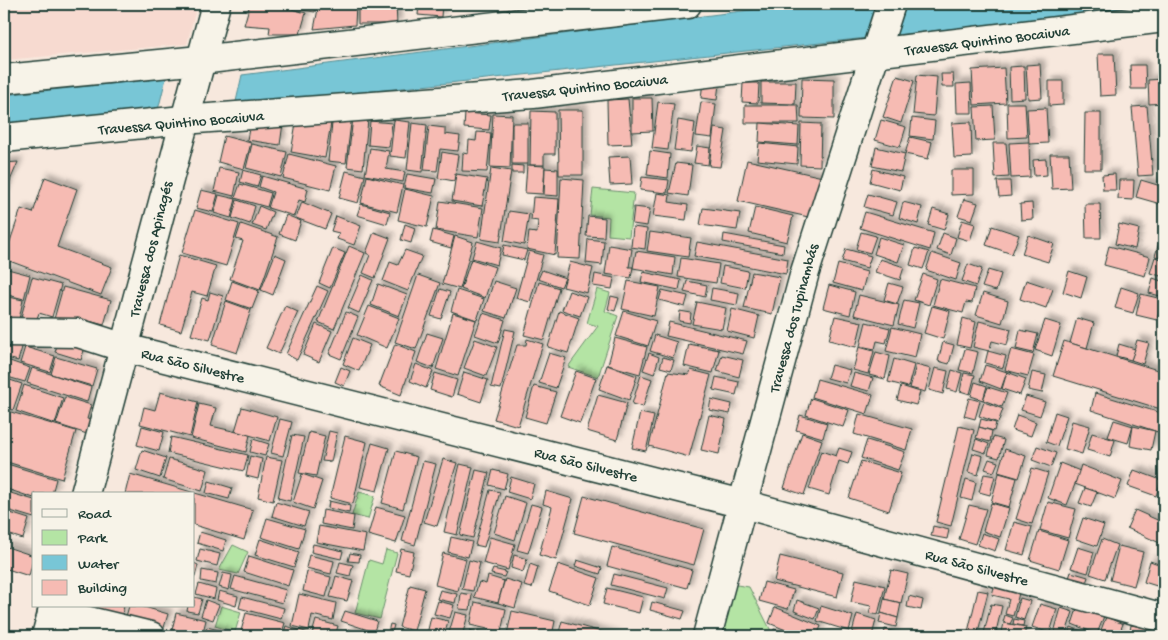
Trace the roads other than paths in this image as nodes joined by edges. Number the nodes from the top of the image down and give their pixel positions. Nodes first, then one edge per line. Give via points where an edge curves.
1 (216, 4) edge
2 (687, 4) edge
3 (891, 4) edge
4 (1164, 18) edge
5 (875, 53) junction
6 (200, 60) junction
7 (4, 79) edge
8 (183, 120) junction
9 (4, 138) edge
10 (4, 332) edge
11 (126, 348) junction
12 (86, 492) edge
13 (743, 504) junction
14 (51, 618) edge
15 (1164, 618) edge
16 (152, 636) edge
17 (707, 636) edge

1 - 6 street, Travessa dos Apinagés
2 - 6 street
3 - 5 street, Travessa dos Tupinambás
4 - 5 street, Travessa Quintino Bocaiuva
5 - 8 street, Travessa Quintino Bocaiuva via 533,94
5 - 13 street, Travessa dos Tupinambás via 805,272
6 - 7 street
6 - 8 street, Travessa dos Apinagés
8 - 9 street, Travessa Quintino Bocaiuva
8 - 11 street, Travessa dos Apinagés
10 - 11 street, Rua São Silvestre via 78,333
11 - 12 street, Travessa dos Apinagés
11 - 13 street, Rua São Silvestre
13 - 15 street, Rua São Silvestre
13 - 17 street, Travessa dos Tupinambás
14 - 16 street

